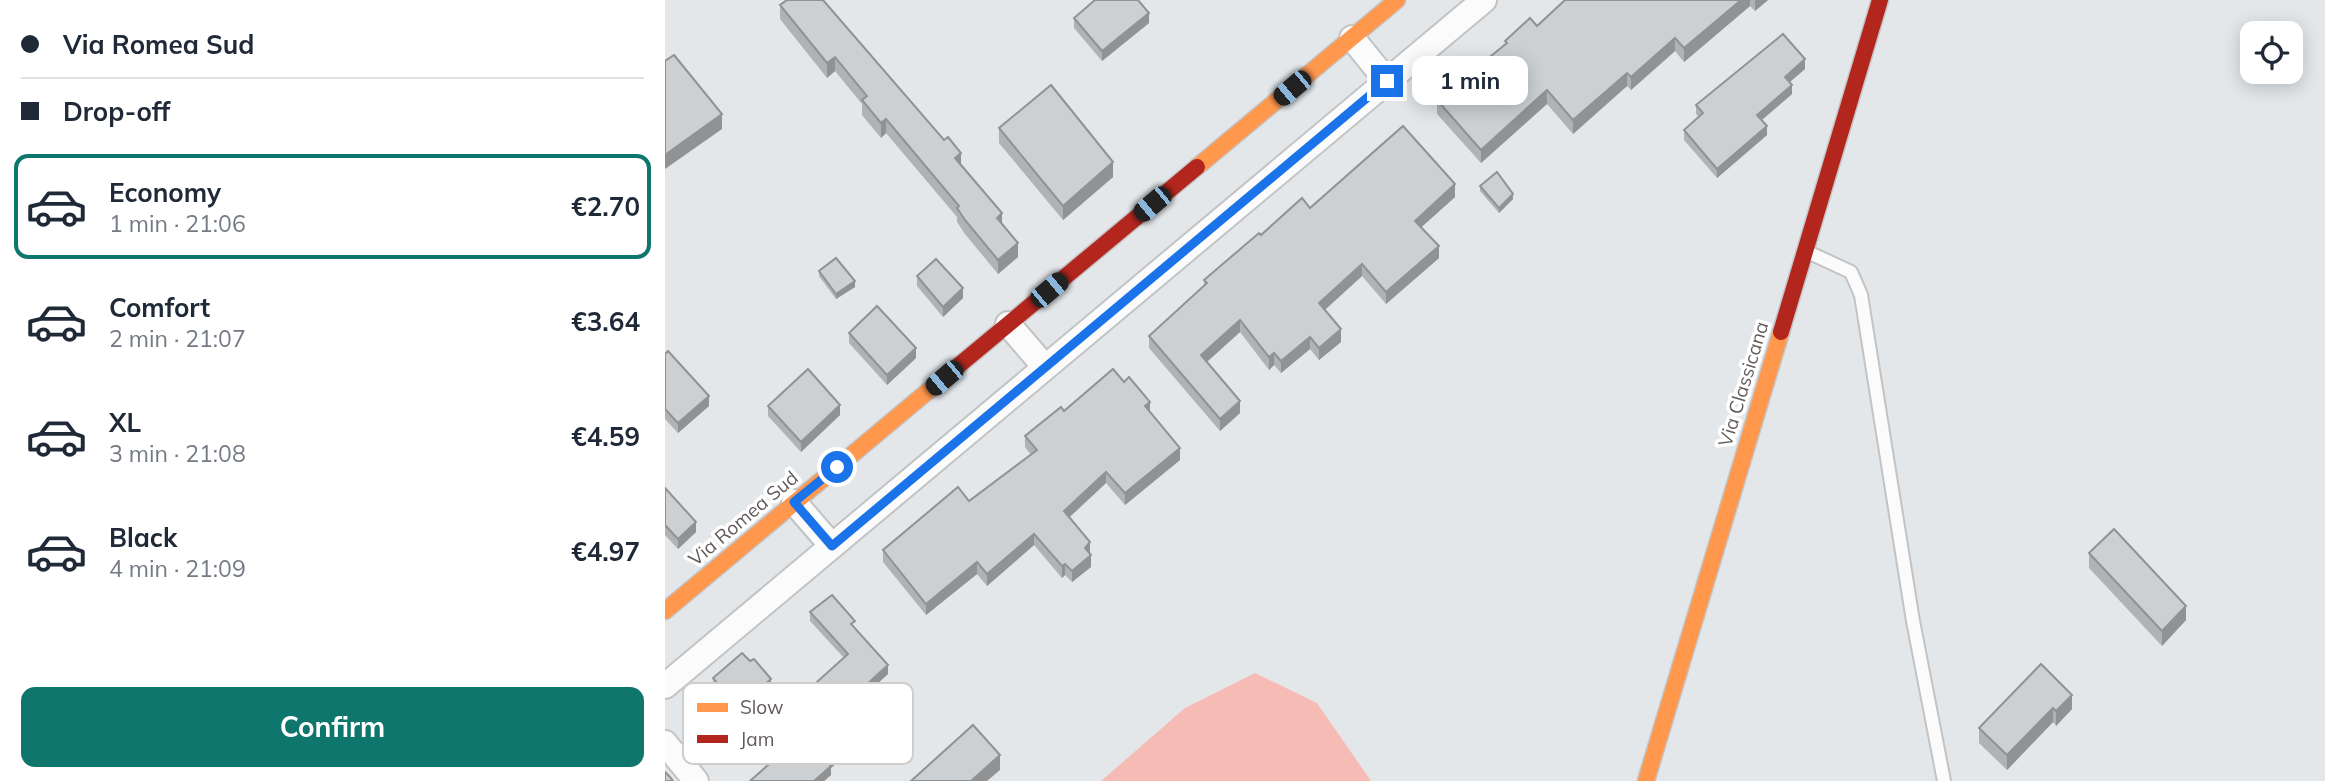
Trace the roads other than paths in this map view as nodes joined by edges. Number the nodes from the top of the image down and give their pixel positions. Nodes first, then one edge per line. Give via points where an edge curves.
1 (1397, 0) edge
2 (1484, 0) edge
3 (1881, 0) edge
4 (1352, 38) junction
5 (1387, 81) junction
6 (1812, 254) junction
7 (1008, 324) junction
8 (1045, 367) junction
9 (794, 502) junction
10 (832, 546) junction
11 (1724, 578) dead end
12 (665, 611) edge
13 (665, 686) edge
14 (665, 743) edge
15 (696, 781) edge
16 (1646, 781) edge
17 (1944, 781) edge

1 - 4 main road, Via Romea Sud
2 - 5 street
3 - 6 main road, Via Classicana
3 - 16 main road, Via Classicana
4 - 5 street
4 - 7 main road, Via Romea Sud
5 - 8 street
6 - 11 main road, Via Classicana
6 - 17 lane via 1851,272 1861,295 1913,621
7 - 8 street
7 - 9 main road, Via Romea Sud
8 - 10 street
9 - 10 street
9 - 12 main road, Via Romea Sud
10 - 13 street
14 - 15 street

